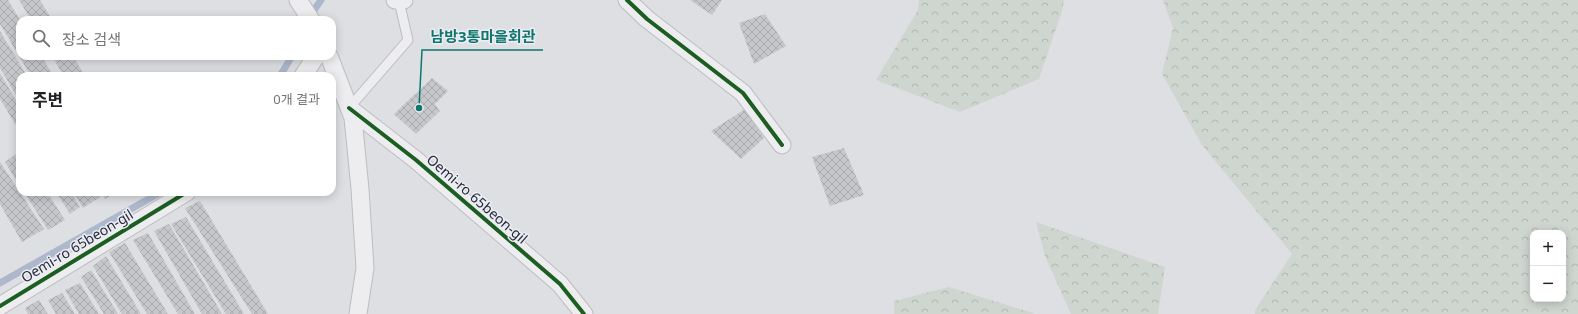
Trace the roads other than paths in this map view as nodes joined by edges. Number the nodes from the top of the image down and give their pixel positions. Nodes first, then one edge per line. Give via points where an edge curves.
1 (399, 0) edge
2 (627, 0) edge
3 (313, 60) edge
4 (331, 60) edge
5 (306, 72) edge
6 (335, 72) edge
7 (336, 74) edge
8 (349, 108) junction
9 (782, 145) dead end
10 (179, 196) edge
11 (0, 306) edge
12 (358, 314) edge
13 (584, 314) edge

1 - 8 lane via 408,40
2 - 9 street via 647,19 743,93
3 - 5 street
4 - 6 street
7 - 8 street
8 - 12 street via 353,118 365,268
8 - 13 street, Oemi-ro 65beon-gil via 416,160 560,284
10 - 11 street, Oemi-ro 65beon-gil

